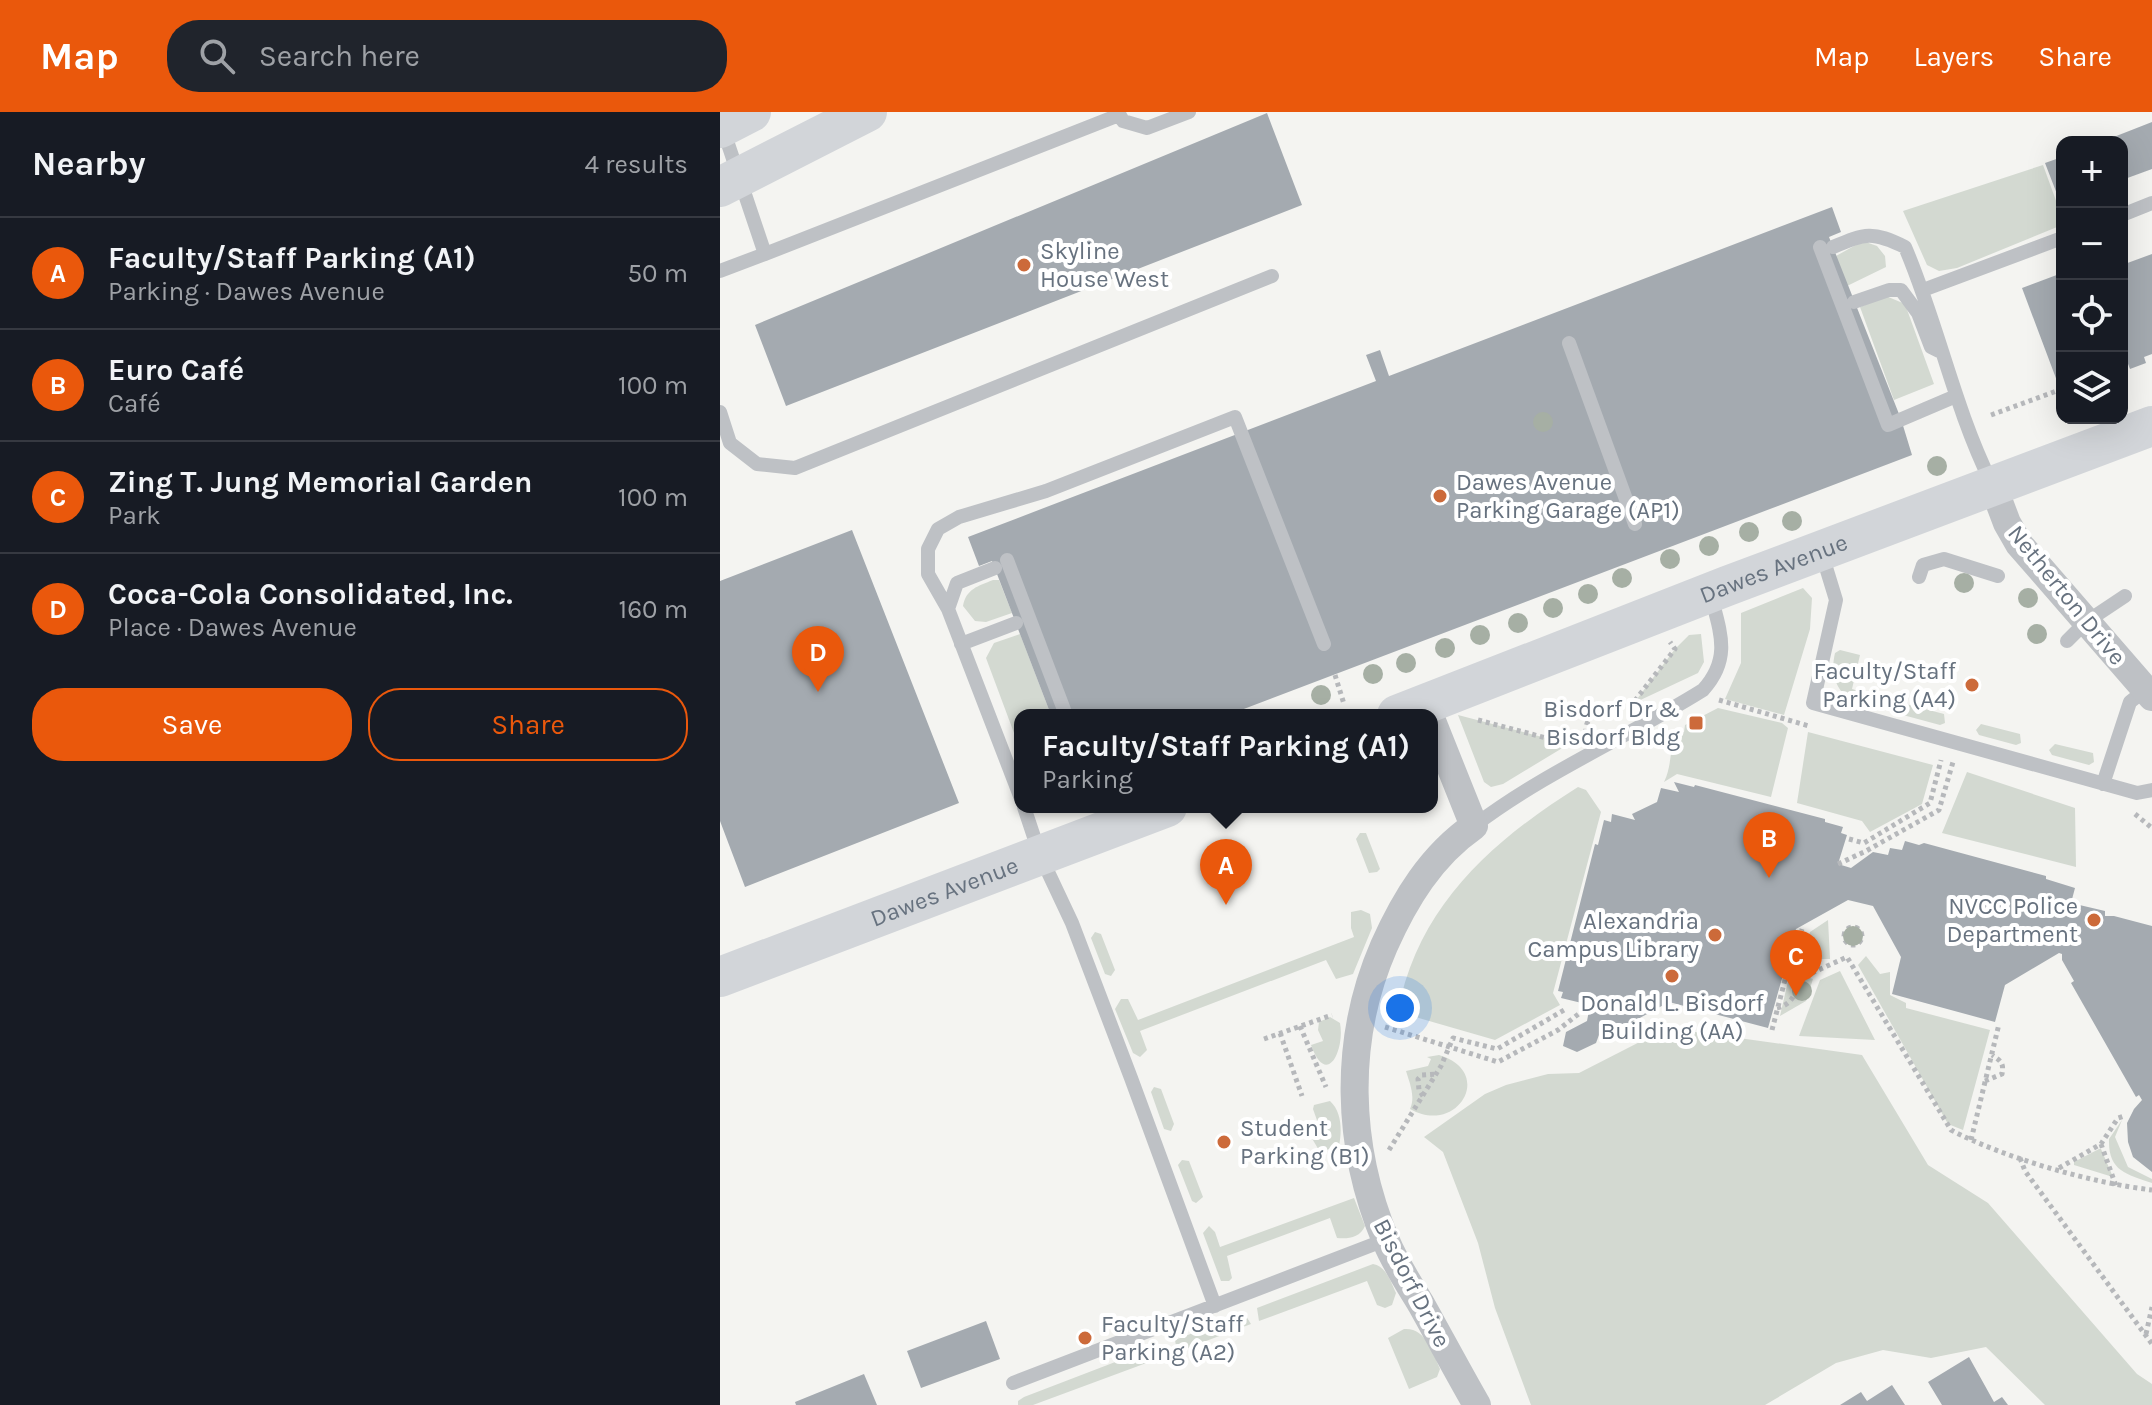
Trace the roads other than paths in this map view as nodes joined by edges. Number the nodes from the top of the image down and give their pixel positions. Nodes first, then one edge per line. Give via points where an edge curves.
1 (867, 112) edge
2 (1189, 112) edge
3 (1118, 114) edge
4 (727, 120) edge
5 (729, 183) edge
6 (2152, 203) edge
7 (2128, 213) edge
8 (2056, 240) edge
9 (765, 254) junction
10 (720, 271) edge
11 (1272, 276) dead end
12 (1923, 290) junction
13 (1854, 302) dead end
14 (1569, 343) dead end
15 (1943, 353) junction
16 (1956, 396) junction
17 (720, 412) edge
18 (2152, 426) edge
19 (1993, 486) junction
20 (1635, 524) dead end
21 (1821, 551) junction
22 (1998, 576) dead end
23 (1919, 577) dead end
24 (1710, 593) junction
25 (2125, 596) dead end
26 (948, 609) junction
27 (1016, 623) dead end
28 (2076, 631) junction
29 (961, 644) junction
30 (1324, 644) dead end
31 (2148, 693) edge
32 (1063, 709) edge
33 (1433, 709) edge
34 (1438, 750) edge
35 (1014, 781) edge
36 (2103, 784) junction
37 (2152, 790) edge
38 (1026, 813) edge
39 (1151, 813) edge
40 (1474, 826) junction
41 (1040, 855) junction
42 (720, 977) edge
43 (1385, 1240) junction
44 (1215, 1306) junction
45 (1013, 1383) dead end
46 (1477, 1405) edge

1 - 5 street
2 - 3 lane via 1147,128 1123,121
3 - 9 lane
4 - 5 lane
5 - 9 lane
6 - 7 lane
8 - 12 lane
9 - 10 lane
11 - 17 lane via 795,468 757,464 730,443
12 - 15 lane
12 - 16 lane via 1905,247 1881,235 1826,247 1888,425
13 - 15 lane via 1901,290 1918,313 1931,347
14 - 20 lane
15 - 16 lane
16 - 19 lane
18 - 19 street, Dawes Avenue
19 - 21 street, Dawes Avenue
19 - 28 street, Netherton Drive via 2019,544
21 - 24 street, Dawes Avenue
21 - 36 lane via 1836,600 1813,703
22 - 23 lane via 1944,559 1923,565
24 - 33 street, Dawes Avenue
24 - 40 lane via 1721,664 1703,690 1549,776
25 - 28 lane
26 - 29 lane
26 - 30 lane via 928,574 928,549 938,529 1235,417
26 - 32 lane via 957,583 1001,564
27 - 29 lane
28 - 31 street, Netherton Drive
29 - 35 lane
31 - 36 lane via 2130,702
34 - 40 street
36 - 37 lane via 2137,793
38 - 41 lane
39 - 41 street, Dawes Avenue
40 - 43 street, Bisdorf Drive via 1412,891 1378,961 1361,1021 1353,1084 1355,1123
41 - 42 street, Dawes Avenue
41 - 44 lane via 1072,923
43 - 44 lane
43 - 46 street, Bisdorf Drive
44 - 45 lane

